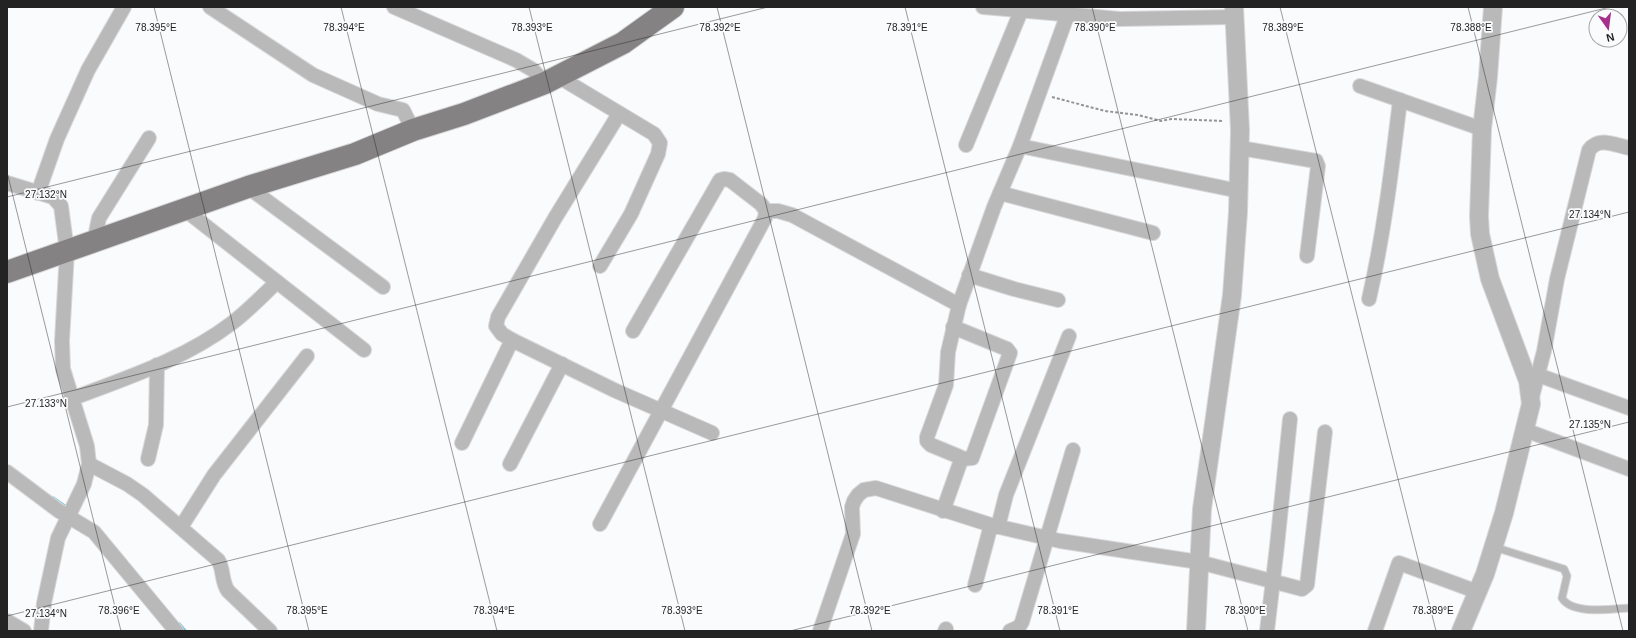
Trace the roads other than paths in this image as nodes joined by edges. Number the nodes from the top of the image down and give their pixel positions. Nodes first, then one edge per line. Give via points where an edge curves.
1 (124, 7) edge
2 (210, 7) edge
3 (394, 7) edge
4 (673, 7) edge
5 (983, 7) edge
6 (1493, 7) edge
7 (1006, 8) edge
8 (1021, 12) junction
9 (1234, 12) edge
10 (1067, 16) junction
11 (552, 80) junction
12 (1360, 86) dead end
13 (1400, 100) junction
14 (619, 114) junction
15 (1482, 128) junction
16 (413, 130) junction
17 (149, 138) dead end
18 (966, 145) dead end
19 (1020, 146) junction
20 (1240, 148) junction
21 (1629, 148) edge
22 (7, 183) edge
23 (248, 187) junction
24 (1239, 191) junction
25 (38, 193) junction
26 (1000, 193) junction
27 (184, 209) junction
28 (766, 211) junction
29 (1153, 233) dead end
30 (94, 242) junction
31 (67, 251) junction
32 (1307, 256) dead end
33 (600, 266) dead end
34 (7, 272) edge
35 (969, 275) junction
36 (277, 282) junction
37 (383, 287) dead end
38 (1058, 300) dead end
39 (1369, 300) dead end
40 (959, 305) junction
41 (953, 327) junction
42 (633, 331) dead end
43 (1069, 336) dead end
44 (512, 340) junction
45 (364, 350) dead end
46 (306, 356) dead end
47 (562, 364) junction
48 (157, 365) junction
49 (1538, 375) junction
50 (71, 399) junction
51 (1531, 399) junction
52 (1629, 408) edge
53 (660, 410) junction
54 (1290, 419) dead end
55 (1524, 430) junction
56 (1325, 432) dead end
57 (712, 433) dead end
58 (462, 443) dead end
59 (1074, 450) dead end
60 (148, 459) dead end
61 (961, 459) junction
62 (89, 464) junction
63 (510, 464) dead end
64 (1629, 469) edge
65 (7, 472) edge
66 (942, 511) junction
67 (70, 513) junction
68 (600, 524) dead end
69 (994, 526) junction
70 (181, 527) junction
71 (1046, 538) junction
72 (1493, 547) junction
73 (1199, 562) junction
74 (1273, 582) junction
75 (975, 585) dead end
76 (1478, 592) junction
77 (1629, 608) edge
78 (7, 621) edge
79 (24, 631) edge
80 (41, 631) edge
81 (176, 631) edge
82 (270, 631) edge
83 (820, 631) edge
84 (1010, 631) edge
85 (1196, 631) edge
86 (1267, 631) edge
87 (1375, 631) edge
88 (1461, 631) edge

1 - 25 street via 88,70 57,139
2 - 16 street via 313,75 378,104 403,110
3 - 11 street via 516,60
4 - 11 main road via 623,43
5 - 7 street
6 - 15 street
7 - 8 street
8 - 10 street
8 - 18 street
9 - 10 street via 1120,19
9 - 20 street
10 - 19 street
11 - 14 street
11 - 16 main road via 464,114
12 - 13 street
13 - 15 street
13 - 39 street via 1387,207
14 - 33 street via 654,134 660,148 631,214
14 - 44 street via 496,320 498,329
15 - 51 street via 1479,216 1483,254 1528,381
16 - 23 main road via 355,154
17 - 30 street via 99,218
19 - 24 street
19 - 26 street
20 - 24 street
20 - 32 street via 1316,161 1318,166
21 - 49 street via 1599,142 1593,144 1590,150 1557,279
22 - 25 street
23 - 27 main road
23 - 37 street
24 - 73 street via 1232,295 1202,509
25 - 31 street via 53,198 61,206
26 - 29 street
26 - 35 street
27 - 30 main road
27 - 36 street
28 - 40 street via 792,215
28 - 42 street via 762,204 730,180 720,180
28 - 53 street via 765,218
30 - 31 main road
31 - 34 main road
31 - 50 street via 62,354
35 - 38 street
35 - 40 street
36 - 45 street
36 - 48 street via 231,324 202,343
40 - 41 street
41 - 61 street via 946,385 927,439 931,445
41 - 61 street via 1007,349 1010,353 972,458
43 - 69 street
44 - 47 street
44 - 58 street
46 - 70 street via 214,475
47 - 53 street
47 - 63 street
48 - 50 street
48 - 60 street via 156,425
49 - 51 street
49 - 52 street
50 - 62 street
51 - 55 street
53 - 57 street
53 - 68 street
54 - 74 street
55 - 64 street
55 - 72 street
56 - 74 street via 1307,585 1298,589
59 - 71 street
61 - 66 street
62 - 67 street via 84,484
62 - 70 street via 127,484
65 - 67 street
66 - 69 street
66 - 83 street via 876,488 858,494 852,507 853,534
67 - 80 street via 58,538 44,603
67 - 81 street via 97,536
69 - 71 street
69 - 75 street
70 - 82 street via 218,560 228,591
71 - 73 street
71 - 84 street via 1022,622 1019,627
72 - 76 street
72 - 77 lane via 1564,570 1567,576 1562,598 1571,606 1588,609
73 - 74 street
73 - 85 street
74 - 86 street
76 - 87 street via 1399,563
76 - 88 street
78 - 79 street

